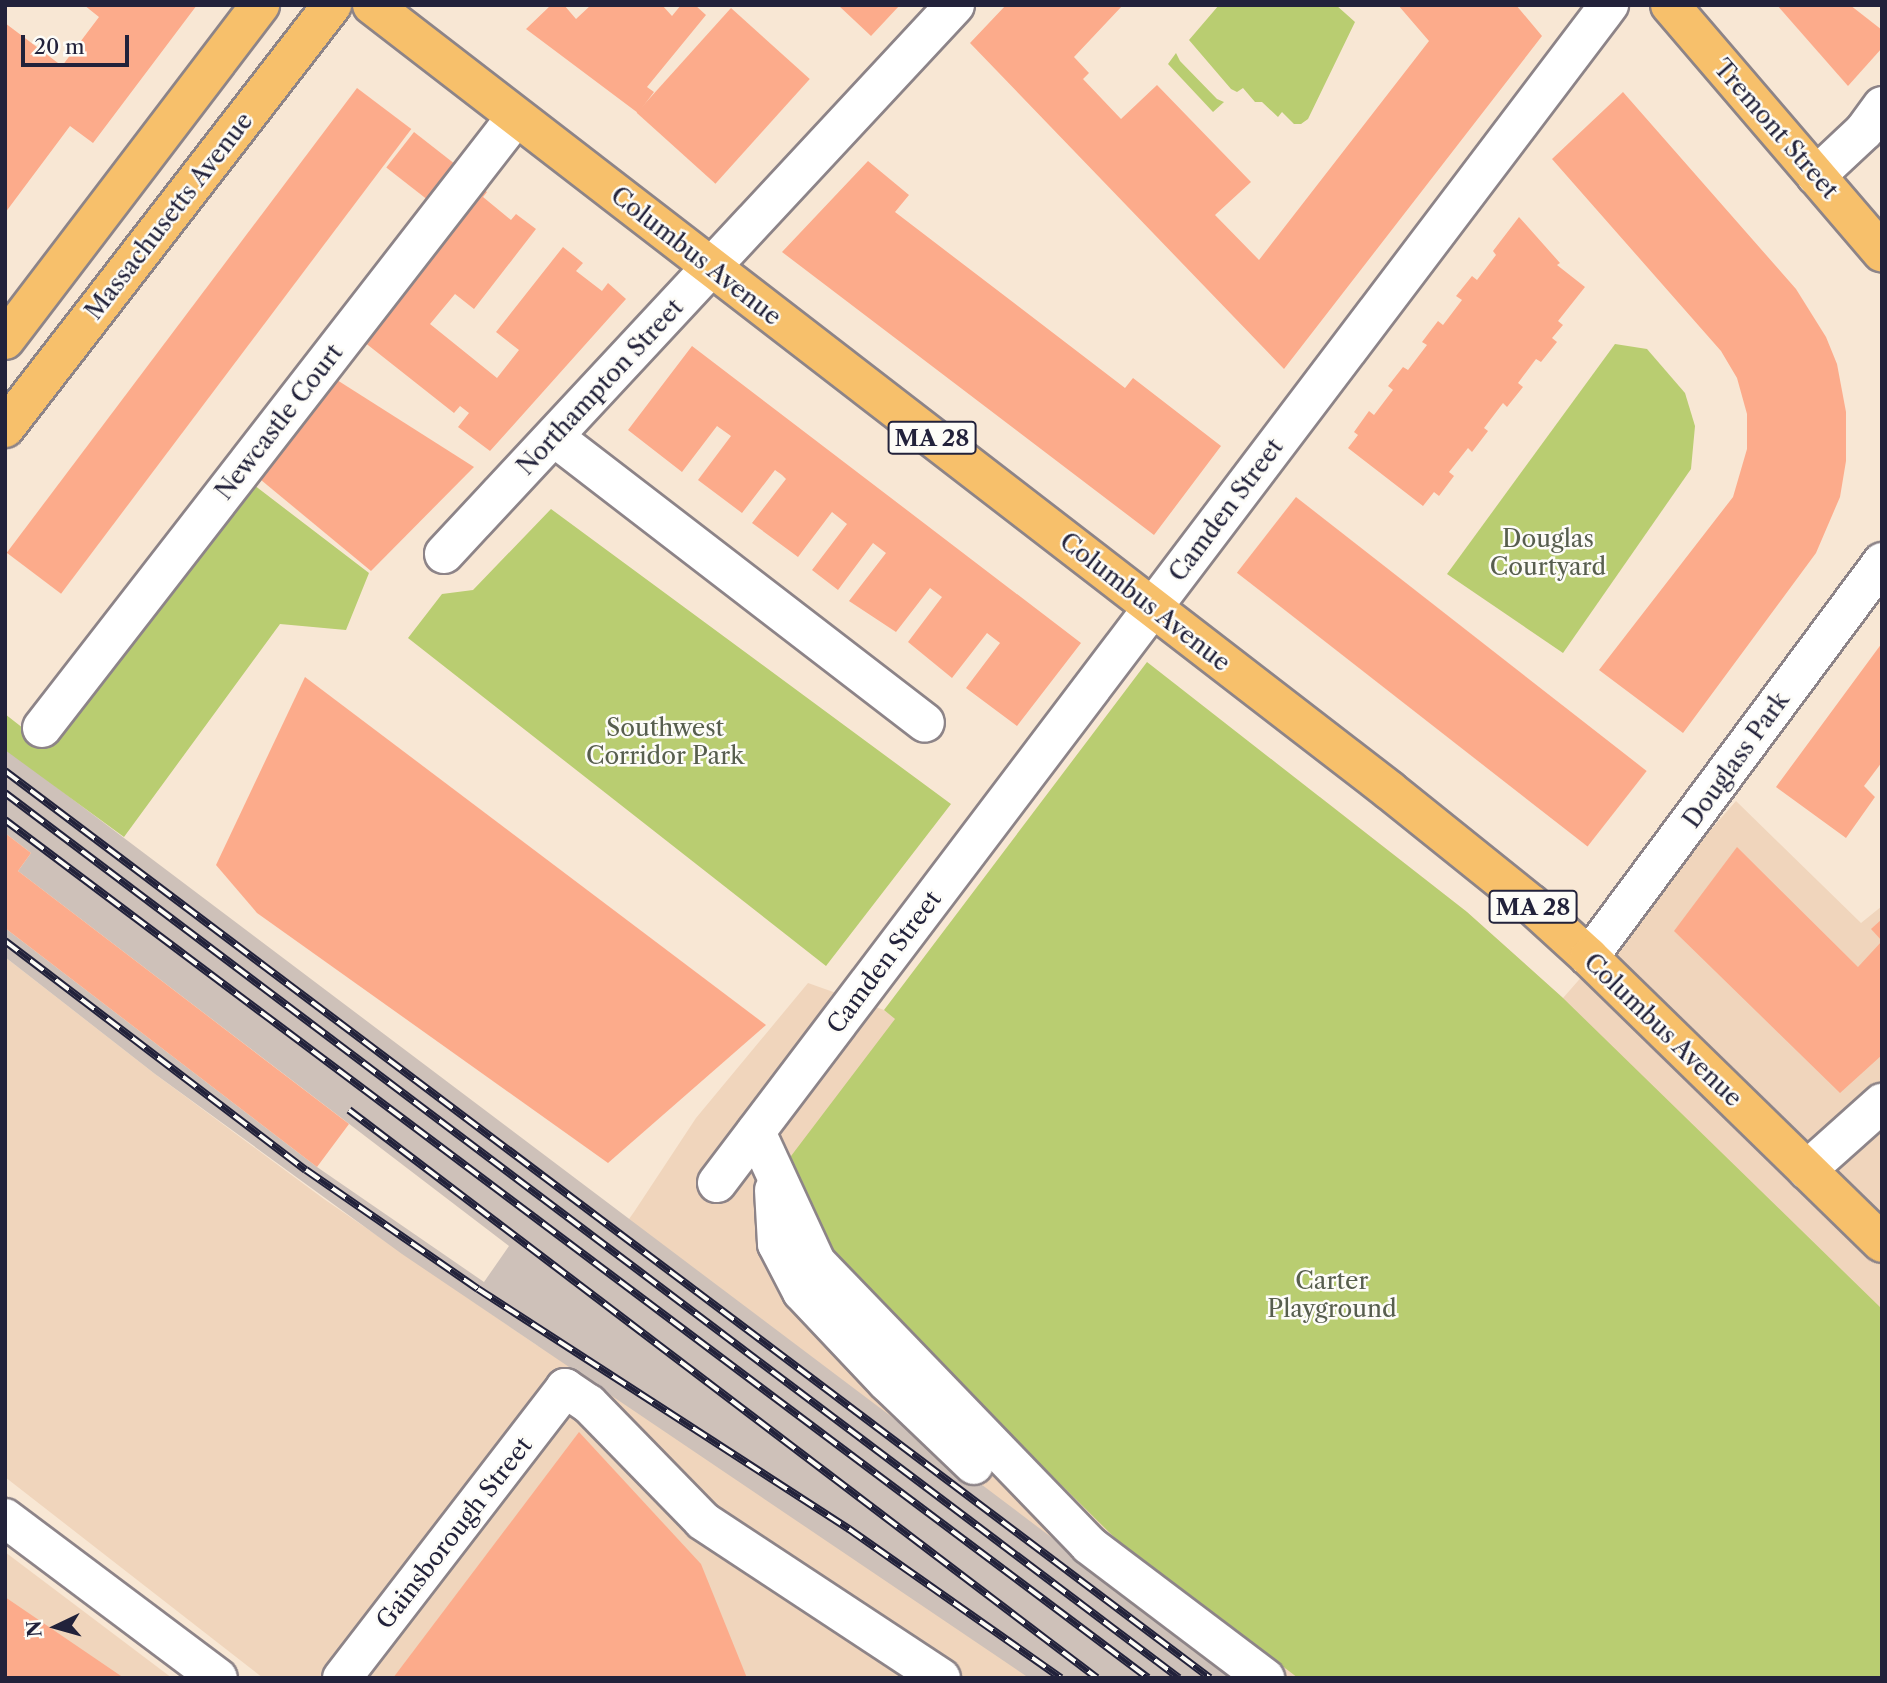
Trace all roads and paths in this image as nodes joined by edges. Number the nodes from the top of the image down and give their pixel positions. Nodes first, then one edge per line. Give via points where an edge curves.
1 (260, 5) edge
2 (332, 5) edge
3 (372, 5) edge
4 (955, 5) edge
5 (1609, 5) edge
6 (1670, 5) edge
7 (1882, 106) edge
8 (516, 117) junction
9 (1816, 176) junction
10 (1882, 252) edge
11 (711, 267) junction
12 (5, 340) edge
13 (5, 428) edge
14 (554, 436) junction
15 (443, 554) dead end
16 (1882, 562) edge
17 (1153, 608) junction
18 (925, 723) dead end
19 (42, 728) dead end
20 (1589, 957) junction
21 (1882, 1103) edge
22 (756, 1132) junction
23 (774, 1170) junction
24 (1807, 1170) junction
25 (717, 1183) dead end
26 (1882, 1243) edge
27 (974, 1465) dead end
28 (5, 1518) edge
29 (176, 1665) edge
30 (218, 1678) edge
31 (342, 1678) edge
32 (941, 1678) edge
33 (1265, 1678) edge

1 - 12 main road
2 - 13 main road, Massachusetts Avenue
3 - 8 main road, Columbus Avenue / MA 28
4 - 11 street, Northampton Street
5 - 17 street, Camden Street
6 - 9 main road, Tremont Street
7 - 9 street via 1864,131
8 - 11 main road, Columbus Avenue / MA 28
8 - 19 street, Newcastle Court
9 - 10 main road, Tremont Street
11 - 14 street, Northampton Street
11 - 17 main road, Columbus Avenue / MA 28
14 - 15 street, Northampton Street
14 - 18 street
16 - 20 street, Douglass Park
17 - 20 main road, Columbus Avenue / MA 28 via 1389,790 1531,904
17 - 22 street, Camden Street
20 - 24 main road, Columbus Avenue / MA 28
21 - 24 street
22 - 23 street
22 - 25 street, Camden Street
23 - 27 street via 776,1244 802,1292
23 - 33 street via 816,1262 897,1349 1090,1545
24 - 26 main road, Columbus Avenue / MA 28
28 - 29 street
29 - 30 street
31 - 32 street, Gainsborough Street via 565,1388 589,1404 703,1521

